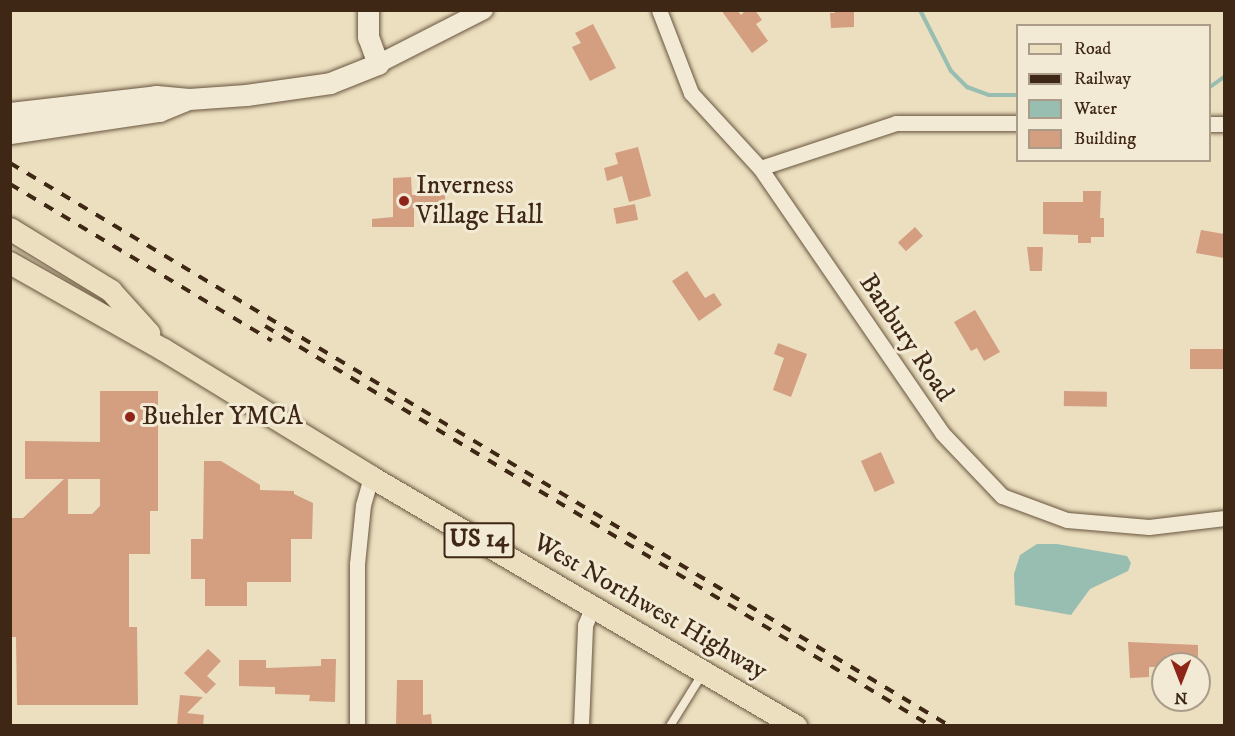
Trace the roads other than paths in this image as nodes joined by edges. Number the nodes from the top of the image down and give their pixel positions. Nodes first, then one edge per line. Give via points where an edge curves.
1 (368, 10) edge
2 (484, 10) edge
3 (659, 10) edge
4 (378, 64) junction
5 (189, 99) junction
6 (10, 113) edge
7 (1016, 123) edge
8 (10, 133) edge
9 (760, 168) junction
10 (10, 230) edge
11 (10, 263) edge
12 (164, 350) junction
13 (371, 477) junction
14 (1224, 518) edge
15 (593, 606) junction
16 (703, 672) junction
17 (357, 726) edge
18 (582, 726) edge
19 (670, 726) edge
20 (796, 726) edge

1 - 4 main road via 368,38
2 - 4 street
3 - 9 street, Banbury Road via 691,93
4 - 5 main road via 330,83 299,89
5 - 6 main road via 156,96
5 - 8 main road via 159,111
7 - 9 street via 896,123
9 - 14 street, Banbury Road via 942,433 1002,496 1067,520 1149,527
10 - 12 main road via 111,291
11 - 12 main road, West Northwest Highway / US 14
12 - 13 main road, West Northwest Highway / US 14
13 - 15 main road, West Northwest Highway / US 14
13 - 17 street via 363,506 357,564
15 - 16 main road, West Northwest Highway / US 14
15 - 18 street via 585,625
16 - 19 lane
16 - 20 main road, West Northwest Highway / US 14

